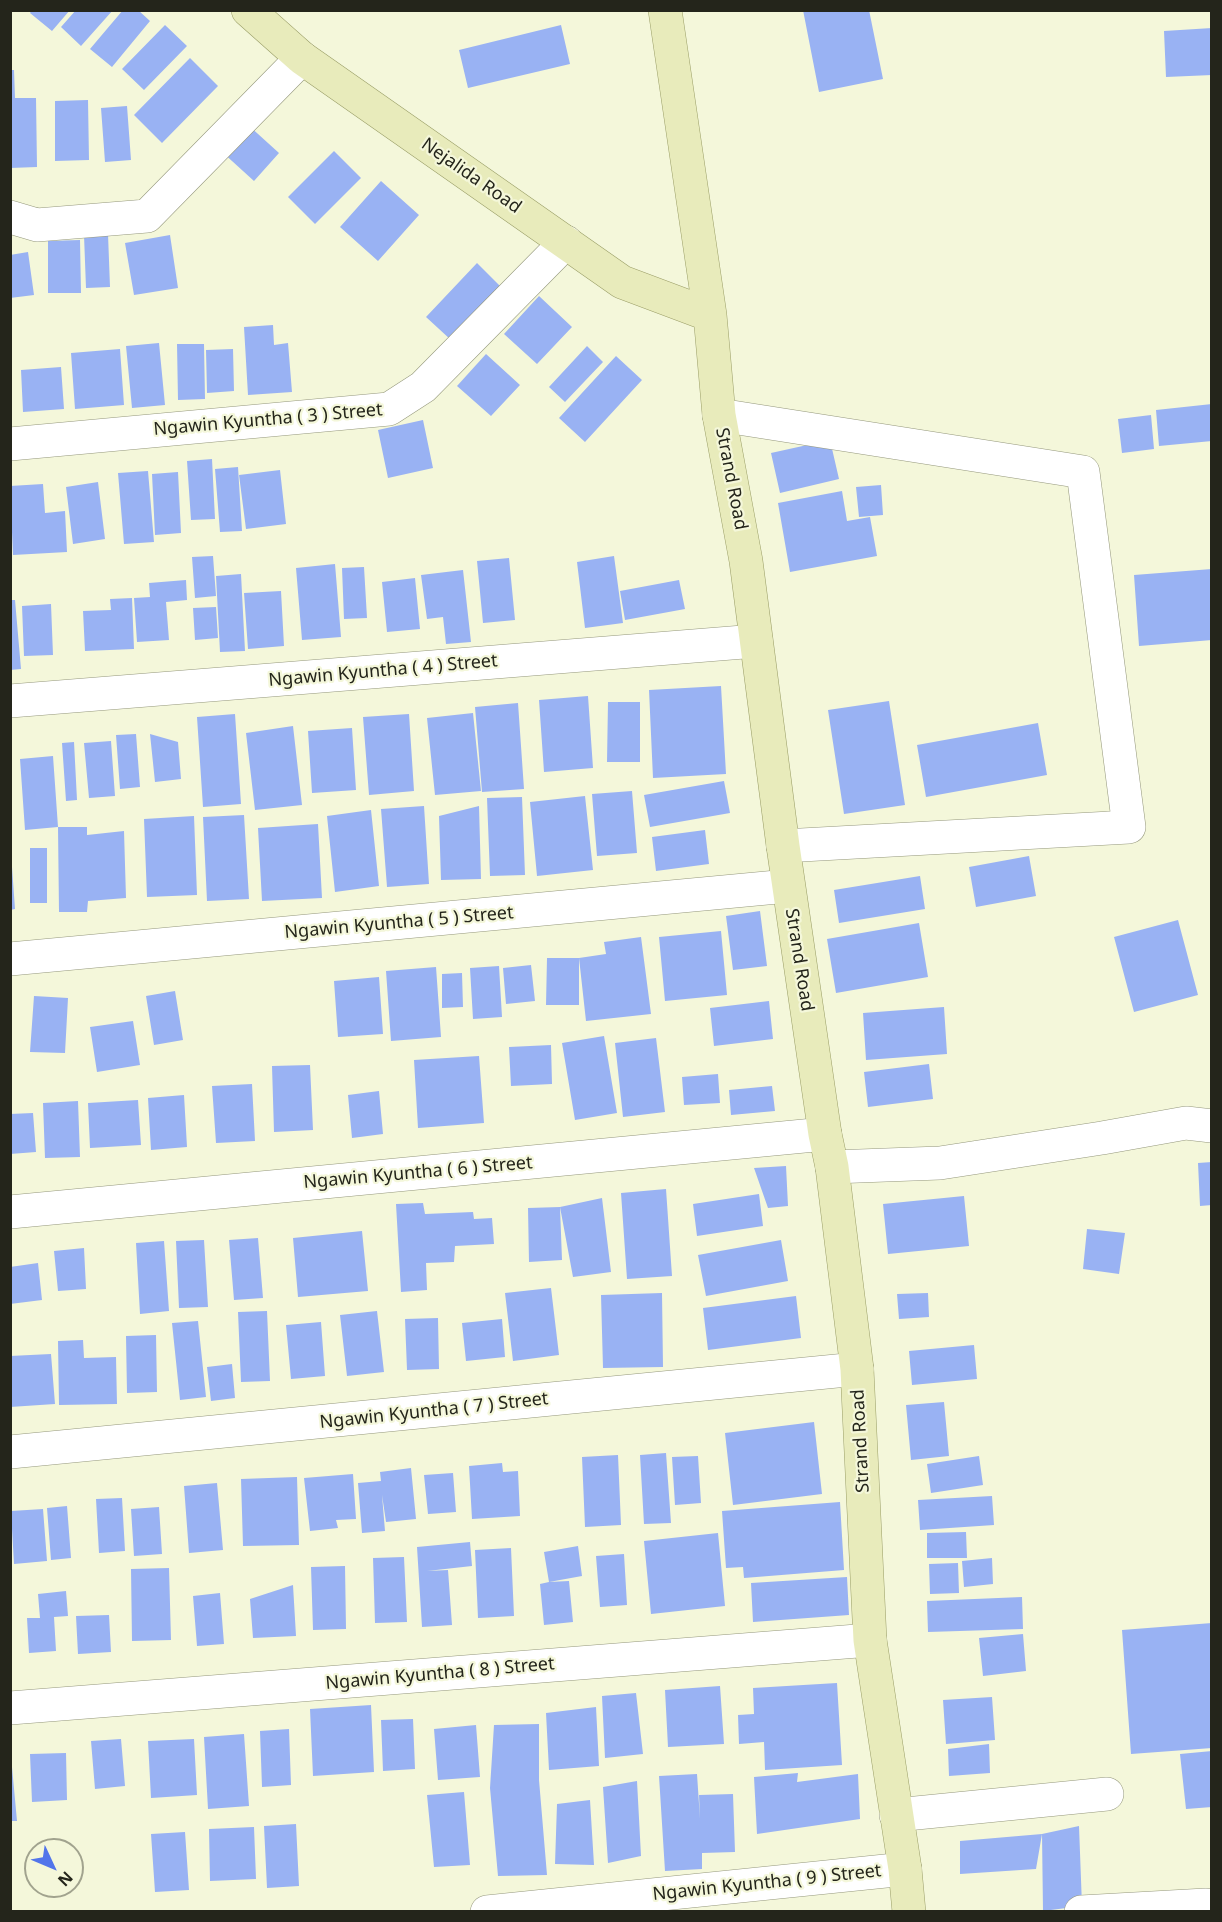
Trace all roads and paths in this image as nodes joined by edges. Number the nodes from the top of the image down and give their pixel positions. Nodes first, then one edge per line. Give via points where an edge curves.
1 (248, 10) edge
2 (665, 10) edge
3 (302, 58) junction
4 (10, 217) edge
5 (566, 242) junction
6 (710, 315) junction
7 (719, 415) junction
8 (10, 444) edge
9 (756, 641) junction
10 (10, 701) edge
11 (783, 846) junction
12 (788, 886) junction
13 (10, 959) edge
14 (1212, 1126) edge
15 (825, 1134) junction
16 (832, 1167) junction
17 (10, 1212) edge
18 (857, 1369) junction
19 (10, 1452) edge
20 (870, 1640) junction
21 (10, 1708) edge
22 (1107, 1794) dead end
23 (896, 1815) junction
24 (905, 1869) junction
25 (1206, 1905) dead end
26 (487, 1911) edge
27 (909, 1911) edge
28 (1081, 1911) edge

1 - 3 main road, Nejalida Road
2 - 6 main road, Strand Road
3 - 4 street via 147,216 37,225
3 - 5 main road, Nejalida Road
5 - 6 main road, Nejalida Road via 622,282
5 - 8 street, Ngawin Kyuntha ( 3 ) Street via 423,387 389,409
6 - 7 main road, Strand Road
7 - 9 main road, Strand Road via 746,561
7 - 11 street via 1083,472 1129,827
9 - 10 street, Ngawin Kyuntha ( 4 ) Street
9 - 11 main road, Strand Road
11 - 12 main road, Strand Road
12 - 13 street, Ngawin Kyuntha ( 5 ) Street
12 - 15 main road, Strand Road
14 - 16 street via 1186,1123 940,1163
15 - 16 main road, Strand Road
15 - 17 street, Ngawin Kyuntha ( 6 ) Street
16 - 18 main road, Strand Road
18 - 19 street, Ngawin Kyuntha ( 7 ) Street
18 - 20 main road, Strand Road
20 - 21 street, Ngawin Kyuntha ( 8 ) Street
20 - 23 main road, Strand Road
22 - 23 street
23 - 24 main road, Strand Road
24 - 26 street, Ngawin Kyuntha ( 9 ) Street
24 - 27 main road, Strand Road
25 - 28 street

